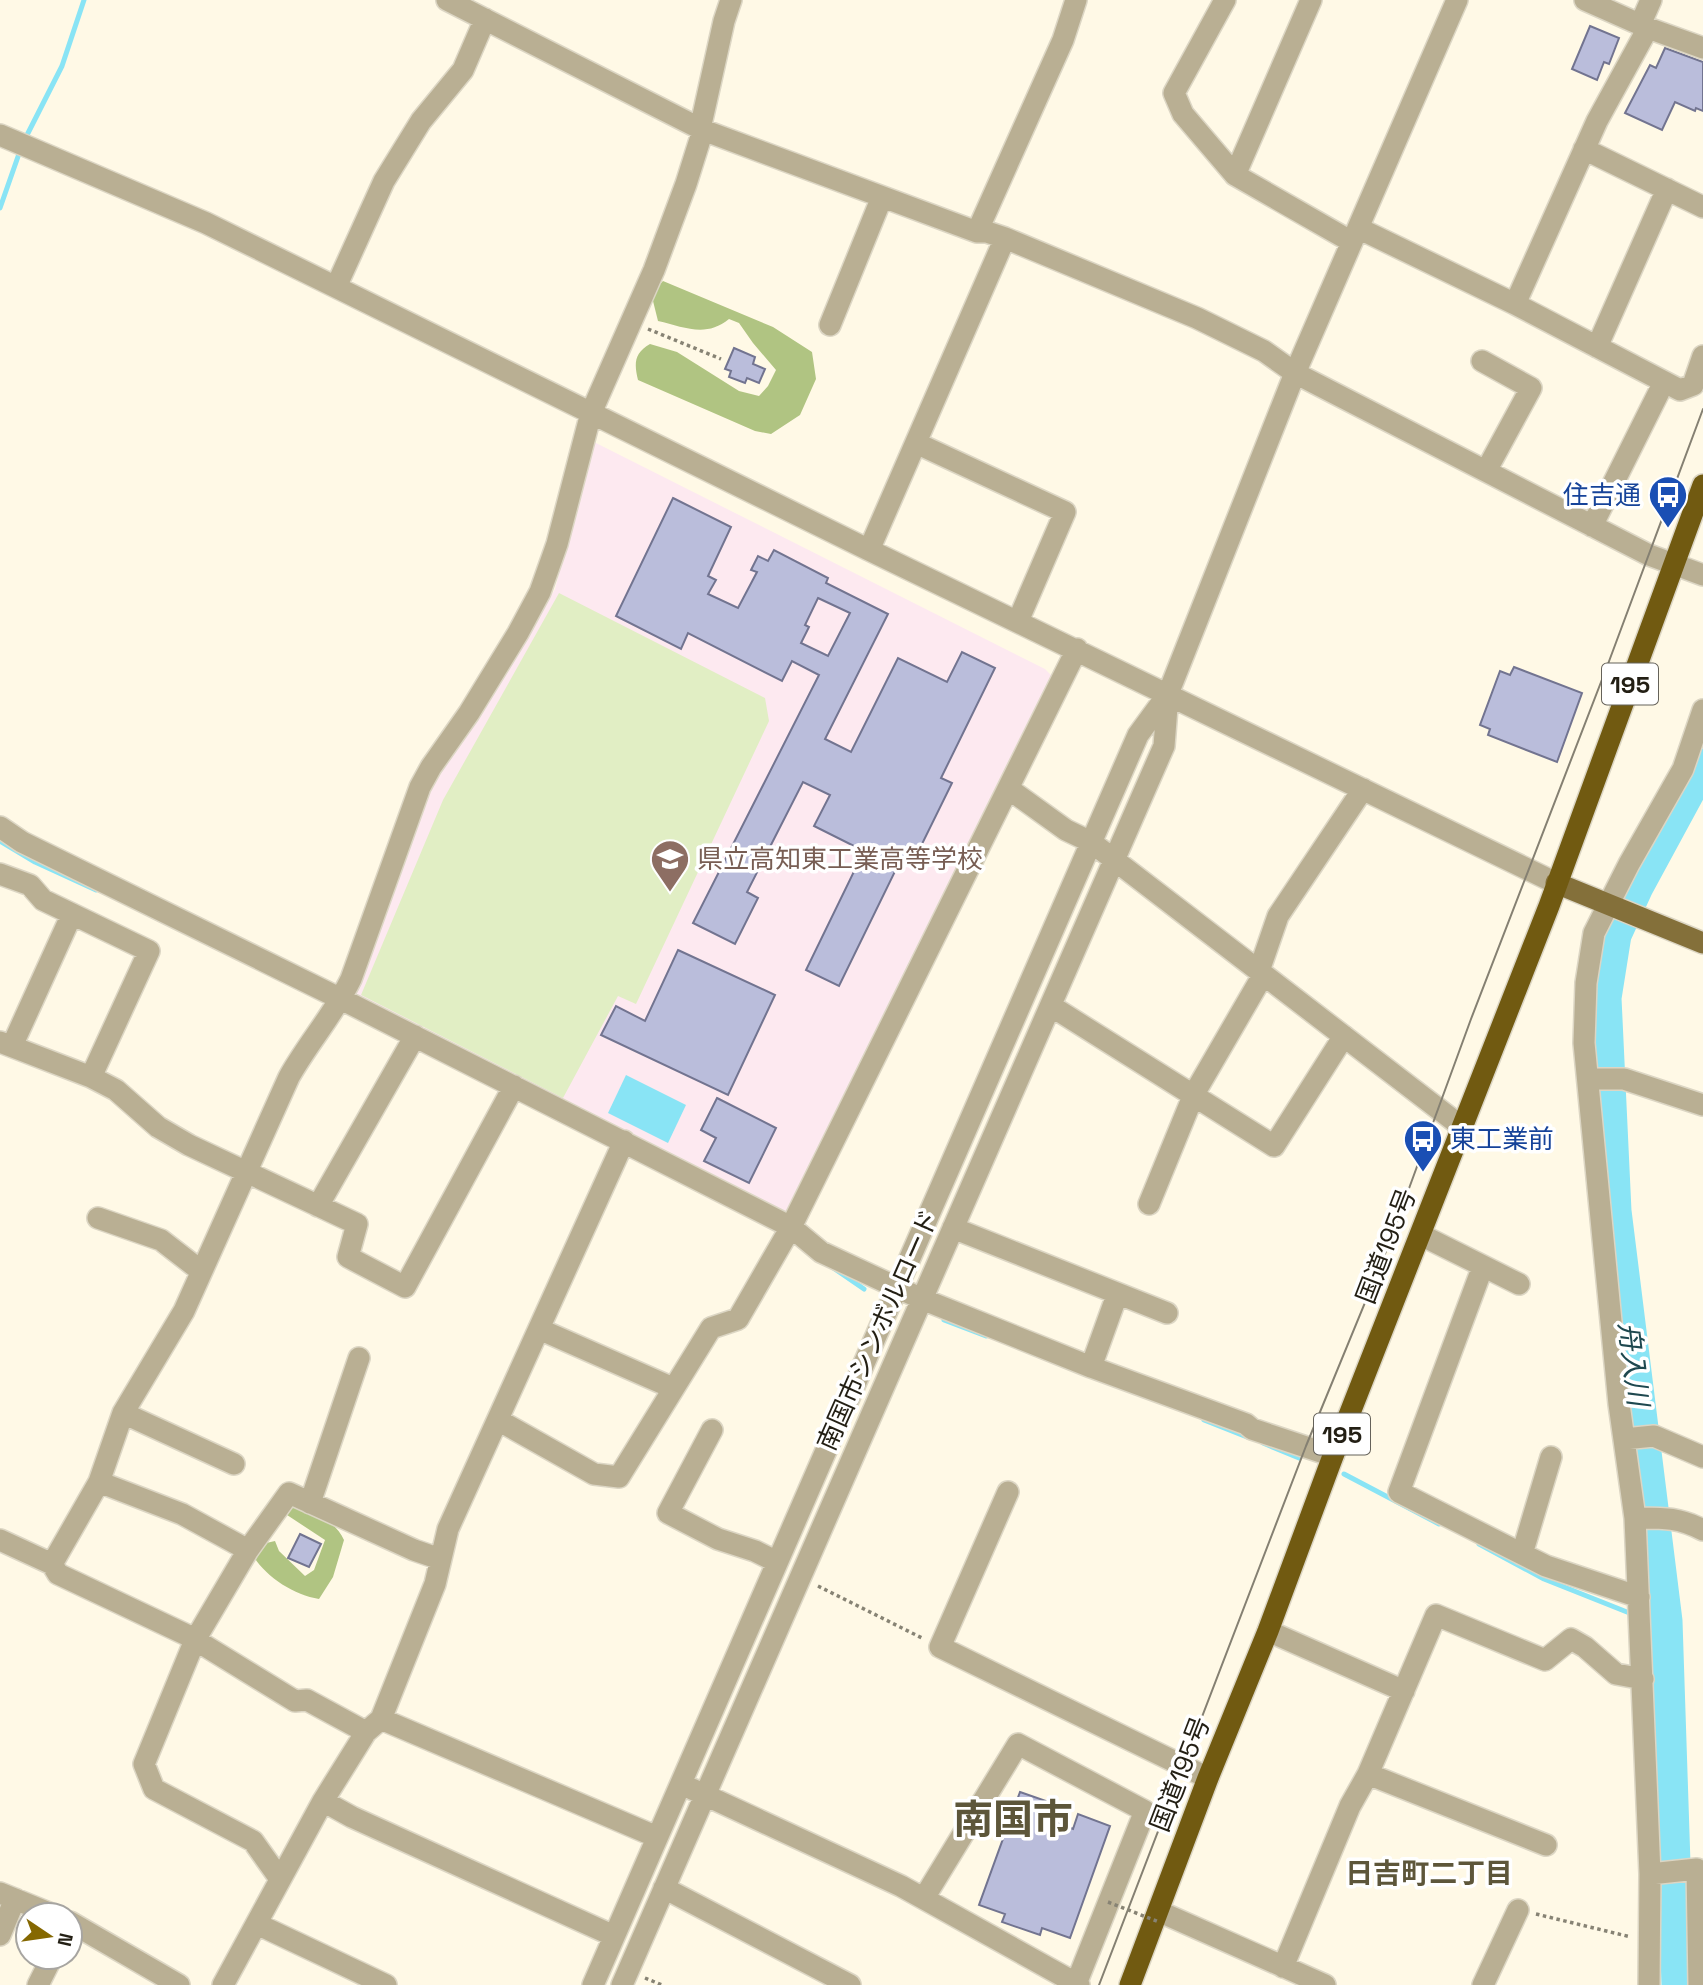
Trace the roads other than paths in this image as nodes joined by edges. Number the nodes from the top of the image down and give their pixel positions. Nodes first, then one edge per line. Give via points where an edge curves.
1 (447, 0) edge
2 (731, 0) edge
3 (1076, 0) edge
4 (1225, 0) edge
5 (1311, 0) edge
6 (1457, 0) edge
7 (1585, 0) edge
8 (1651, 0) edge
9 (485, 19) junction
10 (1644, 27) junction
11 (1703, 48) edge
12 (701, 130) junction
13 (16, 141) edge
14 (1584, 149) junction
15 (1235, 176) junction
16 (1667, 189) junction
17 (882, 197) junction
18 (1703, 207) edge
19 (977, 232) junction
20 (1355, 234) junction
21 (1005, 238) junction
22 (336, 287) junction
23 (1515, 304) junction
24 (830, 325) dead end
25 (1597, 347) junction
26 (1703, 356) edge
27 (1482, 361) dead end
28 (1295, 373) junction
29 (1659, 392) dead end
30 (591, 413) junction
31 (916, 443) junction
32 (1486, 471) junction
33 (1703, 485) edge
34 (1592, 526) junction
35 (869, 550) junction
36 (1675, 564) junction
37 (1703, 576) edge
38 (1018, 621) junction
39 (1077, 649) junction
40 (1168, 694) junction
41 (1703, 710) edge
42 (1009, 789) junction
43 (1363, 789) junction
44 (0, 827) edge
45 (1091, 842) junction
46 (1114, 861) junction
47 (0, 874) edge
48 (1556, 883) junction
49 (1620, 910) junction
50 (72, 914) junction
51 (1703, 943) edge
52 (1261, 973) junction
53 (341, 999) junction
54 (1051, 1006) junction
55 (415, 1036) junction
56 (1344, 1036) junction
57 (6, 1044) edge
58 (91, 1077) junction
59 (1587, 1079) junction
60 (514, 1086) junction
61 (1194, 1094) junction
62 (1703, 1105) edge
63 (1462, 1127) junction
64 (624, 1141) junction
65 (245, 1172) junction
66 (1149, 1203) dead end
67 (318, 1206) junction
68 (98, 1218) dead end
69 (791, 1227) junction
70 (953, 1228) junction
71 (1420, 1235) junction
72 (1483, 1266) junction
73 (201, 1271) junction
74 (1520, 1284) dead end
75 (897, 1287) junction
76 (1117, 1294) junction
77 (922, 1298) junction
78 (1167, 1313) dead end
79 (539, 1329) junction
80 (359, 1358) dead end
81 (1091, 1367) junction
82 (673, 1388) junction
83 (123, 1413) junction
84 (498, 1420) junction
85 (712, 1430) dead end
86 (1624, 1439) junction
87 (1333, 1456) junction
88 (1551, 1457) dead end
89 (1703, 1457) edge
90 (234, 1464) dead end
91 (99, 1482) junction
92 (1008, 1492) dead end
93 (310, 1503) junction
94 (1635, 1518) junction
95 (1703, 1530) edge
96 (0, 1541) edge
97 (248, 1550) junction
98 (1522, 1554) junction
99 (440, 1559) junction
100 (777, 1562) junction
101 (52, 1564) junction
102 (1639, 1597) junction
103 (1268, 1631) junction
104 (195, 1640) junction
105 (1643, 1679) junction
106 (1404, 1691) junction
107 (374, 1726) junction
108 (1368, 1774) junction
109 (1208, 1778) junction
110 (681, 1784) junction
111 (705, 1795) junction
112 (323, 1801) junction
113 (657, 1837) junction
114 (1546, 1844) dead end
115 (1700, 1869) edge
116 (1650, 1874) junction
117 (280, 1879) junction
118 (664, 1888) junction
119 (7, 1896) edge
120 (924, 1898) junction
121 (1518, 1910) road end
122 (1158, 1916) junction
123 (257, 1924) junction
124 (84, 1930) edge
125 (0, 1935) edge
126 (614, 1936) junction
127 (1283, 1968) junction
128 (631, 1980) edge
129 (1077, 1984) edge
130 (179, 1985) edge
131 (223, 1985) edge
132 (386, 1985) edge
133 (593, 1985) edge
134 (850, 1985) edge
135 (1130, 1985) edge
136 (1325, 1985) edge
137 (1483, 1985) edge
138 (1650, 1985) edge
139 (1699, 1985) edge

1 - 9 street
2 - 12 street
3 - 19 street via 1063,40
4 - 15 street via 1174,93 1183,114
5 - 15 street
6 - 20 street
7 - 10 street
8 - 10 street
9 - 12 street
9 - 22 street via 463,70 421,121 384,181
10 - 11 street
10 - 14 street
12 - 17 street
12 - 30 street via 654,270
13 - 22 street via 206,223
14 - 16 street
14 - 23 street
15 - 20 street
16 - 18 street
16 - 25 street
17 - 19 street
17 - 24 street
19 - 21 street
20 - 23 street
20 - 28 street
21 - 28 street via 1197,318 1264,351
21 - 31 street
22 - 30 street
23 - 25 street
25 - 26 street via 1680,390 1693,385
27 - 32 street via 1531,388
28 - 32 street
28 - 40 street
29 - 34 street
30 - 35 street
30 - 53 street via 540,592 420,787
31 - 35 street
31 - 38 street via 1065,512
32 - 34 street
33 - 36 highway, 国道195号 / 195
34 - 36 street
35 - 38 street
36 - 37 street
36 - 48 highway, 国道195号 / 195
38 - 39 street
39 - 40 street
39 - 42 street
40 - 43 street
40 - 45 street, 南国市シンボルロード via 1138,735
40 - 46 street, 南国市シンボルロード via 1164,746
41 - 49 street via 1682,769 1629,864
42 - 45 street
42 - 69 street
43 - 48 street
43 - 52 street via 1278,916
44 - 53 street
45 - 46 street
45 - 75 street, 南国市シンボルロード
46 - 52 street
46 - 54 street, 南国市シンボルロード
47 - 50 street via 30,885 43,900
48 - 49 main road
48 - 63 highway, 国道195号 / 195
49 - 51 main road
49 - 59 street via 1594,933 1586,982
50 - 57 street
50 - 58 street via 149,951
52 - 56 street
52 - 61 street
53 - 55 street
53 - 65 street via 289,1077
54 - 61 street
54 - 70 street, 南国市シンボルロード
55 - 60 street
55 - 67 street
56 - 61 street via 1274,1146
56 - 63 street
57 - 58 street
58 - 65 street via 116,1090 158,1127
59 - 62 street via 1624,1079
59 - 86 street
60 - 64 street
60 - 67 street via 405,1287 348,1257 357,1224
61 - 66 street
63 - 71 highway, 国道195号 / 195
64 - 69 street
64 - 79 street
65 - 67 street
65 - 73 street
68 - 73 street via 161,1240
69 - 75 street via 821,1252
69 - 82 street via 738,1319 710,1328
70 - 76 street
70 - 77 street, 南国市シンボルロード
71 - 72 street
71 - 87 highway, 国道195号 / 195
72 - 74 street
72 - 98 street via 1399,1492
73 - 83 street via 184,1311
75 - 77 street
75 - 100 street, 南国市シンボルロード
76 - 78 street
76 - 81 street
77 - 81 street
77 - 111 street, 南国市シンボルロード
79 - 82 street
79 - 84 street
80 - 93 street
81 - 87 street
82 - 84 street via 619,1477 594,1475
83 - 90 street
83 - 91 street
84 - 99 street
85 - 100 street via 668,1513
86 - 89 street via 1654,1436
86 - 94 street
87 - 103 highway, 国道195号 / 195
88 - 98 street
91 - 97 street via 182,1514
91 - 101 street
92 - 109 street via 940,1647
93 - 97 street via 289,1493
93 - 99 street
94 - 95 street via 1684,1520
94 - 102 street
96 - 101 street
97 - 104 street
98 - 102 street
99 - 107 street via 435,1584
100 - 110 street, 南国市シンボルロード
101 - 104 street via 58,1574
102 - 105 street
103 - 106 street
103 - 109 highway, 国道195号 / 195
104 - 107 street via 295,1701 307,1700
104 - 117 street via 144,1764 154,1789 253,1841
105 - 106 street via 1616,1674 1572,1639 1545,1660 1436,1615
105 - 116 street
106 - 108 street
107 - 112 street
107 - 113 street
108 - 114 street
108 - 127 street via 1350,1806
109 - 122 highway, 国道195号 / 195
110 - 111 street
110 - 113 street, 南国市シンボルロード
111 - 118 street, 南国市シンボルロード
111 - 120 street
112 - 117 street
112 - 126 street
113 - 126 street, 南国市シンボルロード
115 - 116 street
115 - 139 street
116 - 138 street
117 - 123 street
118 - 128 street, 南国市シンボルロード
118 - 134 street
119 - 125 street
120 - 129 street
120 - 129 street via 1018,1744 1145,1811
121 - 137 street
122 - 127 street
122 - 135 highway, 国道195号 / 195
123 - 131 street
123 - 132 street
124 - 130 street
126 - 133 street, 南国市シンボルロード
127 - 136 street

